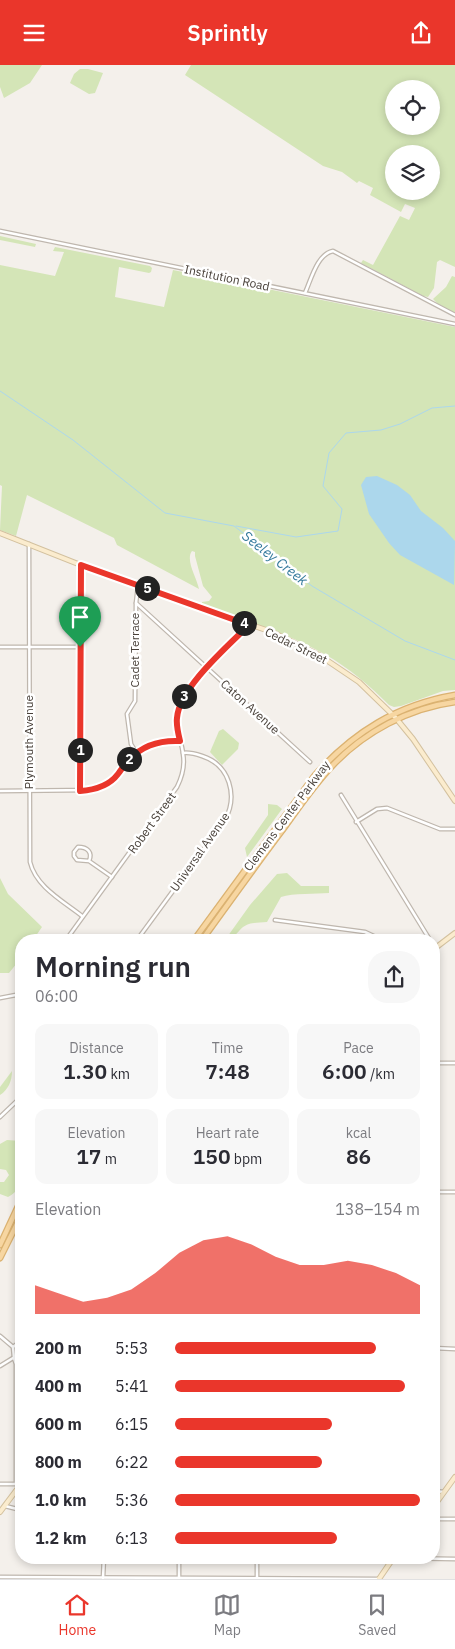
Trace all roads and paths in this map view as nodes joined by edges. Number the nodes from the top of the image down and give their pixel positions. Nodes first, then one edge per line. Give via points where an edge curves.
1 (0, 231) edge
2 (305, 294) junction
3 (455, 315) edge
4 (455, 324) edge
5 (0, 533) edge
6 (28, 544) junction
7 (81, 565) junction
8 (138, 585) junction
9 (136, 603) junction
10 (249, 625) junction
11 (0, 647) edge
12 (29, 647) junction
13 (80, 647) junction
14 (207, 668) junction
15 (455, 695) edge
16 (455, 702) edge
17 (395, 717) junction
18 (180, 741) junction
19 (136, 753) junction
20 (183, 753) junction
21 (310, 762) dead end
22 (0, 791) edge
23 (29, 791) junction
24 (80, 791) junction
25 (341, 795) dead end
26 (455, 801) edge
27 (356, 821) junction
28 (455, 829) edge
29 (89, 861) junction
30 (112, 877) junction
31 (82, 916) junction
32 (275, 920) dead end
33 (455, 933) edge
34 (70, 934) edge
35 (141, 934) edge
36 (198, 934) edge
37 (206, 934) edge
38 (369, 934) edge
39 (426, 934) edge
40 (440, 943) edge
41 (15, 995) edge
42 (0, 999) edge
43 (440, 1063) edge
44 (455, 1063) edge
45 (15, 1103) edge
46 (0, 1117) edge
47 (440, 1192) edge
48 (455, 1192) edge
49 (15, 1213) edge
50 (15, 1227) edge
51 (0, 1245) edge
52 (0, 1258) edge
53 (0, 1336) edge
54 (15, 1345) edge
55 (12, 1347) junction
56 (440, 1348) edge
57 (455, 1349) edge
58 (14, 1358) junction
59 (15, 1361) edge
60 (0, 1366) edge
61 (455, 1477) edge
62 (0, 1484) edge
63 (15, 1484) edge
64 (15, 1492) edge
65 (440, 1492) edge
66 (444, 1492) junction
67 (440, 1498) edge
68 (5, 1506) junction
69 (15, 1508) edge
70 (0, 1512) edge
71 (440, 1519) edge
72 (455, 1519) edge
73 (440, 1559) edge
74 (455, 1559) edge
75 (103, 1564) edge
76 (179, 1564) edge
77 (257, 1564) edge
78 (390, 1564) edge
79 (0, 1577) edge
80 (6, 1578) edge
81 (179, 1578) edge
82 (102, 1579) edge
83 (153, 1579) edge
84 (257, 1579) edge
85 (379, 1579) edge

1 - 2 street, Institution Road
2 - 3 street via 321,259 333,251
2 - 4 street, Institution Road
5 - 6 main road, Cedar Street
6 - 7 main road, Cedar Street
6 - 12 street, Plymouth Avenue
7 - 8 main road, Cedar Street
7 - 13 street
8 - 9 street
8 - 10 main road, Cedar Street
9 - 14 street, Caton Avenue
9 - 19 street, Cadet Terrace via 135,701 127,713 131,744
10 - 14 street, Robert Street
10 - 17 main road, Cedar Street via 272,632 320,655 360,682
11 - 12 street
12 - 13 street
12 - 23 street, Plymouth Avenue
13 - 24 street
14 - 18 street, Robert Street via 182,699 177,717
14 - 21 street, Caton Avenue
15 - 17 main road, Clemens Center Parkway via 425,702
16 - 17 main road, Clemens Center Parkway
17 - 26 main road, Cedar Street
17 - 36 main road, Clemens Center Parkway via 352,739 315,775
17 - 37 main road, Clemens Center Parkway via 360,741 328,770
18 - 19 street via 155,743
18 - 20 street, Robert Street
19 - 24 street via 109,783 90,791
20 - 30 street, Robert Street via 182,777 178,787
20 - 35 street, Universal Avenue via 205,757 220,767 231,788 230,806 225,820
22 - 23 street
23 - 24 street
23 - 31 street, Plymouth Avenue via 29,852 33,871 40,883
25 - 27 street
27 - 28 street via 376,809 387,808 440,829
27 - 39 street
29 - 29 street via 74,857 78,847 88,850
29 - 30 street
30 - 31 street, Robert Street
31 - 34 street, Robert Street
32 - 38 street
33 - 40 main road
41 - 42 street
43 - 44 street
45 - 46 street
47 - 48 street
49 - 51 main road
50 - 52 main road
53 - 55 street
54 - 55 street
55 - 58 street
56 - 57 street
58 - 59 street
58 - 60 street
61 - 66 main road
62 - 63 street
64 - 68 main road
65 - 66 street
66 - 67 main road
68 - 69 street
68 - 70 main road
71 - 72 street
73 - 74 street
75 - 82 street
76 - 81 street
77 - 84 street
78 - 85 main road
79 - 80 street
80 - 82 street
81 - 83 street
81 - 84 street
82 - 83 street
84 - 85 street

